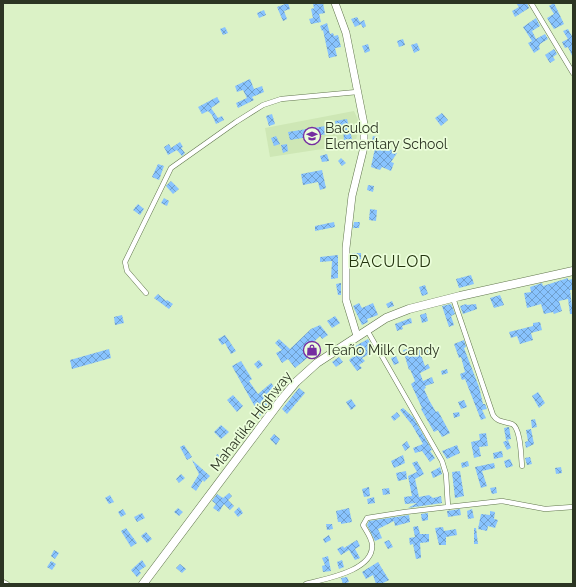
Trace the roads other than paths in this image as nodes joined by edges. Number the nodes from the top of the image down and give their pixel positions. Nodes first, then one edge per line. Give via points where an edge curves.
1 (335, 3) edge
2 (530, 3) edge
3 (573, 73) edge
4 (357, 92) junction
5 (573, 271) edge
6 (146, 293) dead end
7 (453, 298) junction
8 (367, 330) junction
9 (357, 336) junction
10 (522, 466) dead end
11 (448, 507) junction
12 (573, 507) edge
13 (3, 582) edge
14 (7, 584) edge
15 (143, 584) edge
16 (306, 584) edge

1 - 4 street via 346,33
2 - 3 street
4 - 6 street via 272,101 236,122 171,168 125,262 127,270
4 - 9 street via 364,137 351,202 345,278 346,300
5 - 7 highway, Maharlika Highway
7 - 8 highway, Maharlika Highway via 409,309 386,318
7 - 10 street via 493,415 498,421 512,424 517,430
8 - 9 highway, Maharlika Highway
8 - 11 street via 442,461 446,474
9 - 15 highway, Maharlika Highway via 296,382
11 - 12 street via 486,501 502,501 545,509
11 - 16 street via 366,518 363,525 372,547 364,561 351,572
13 - 14 street

